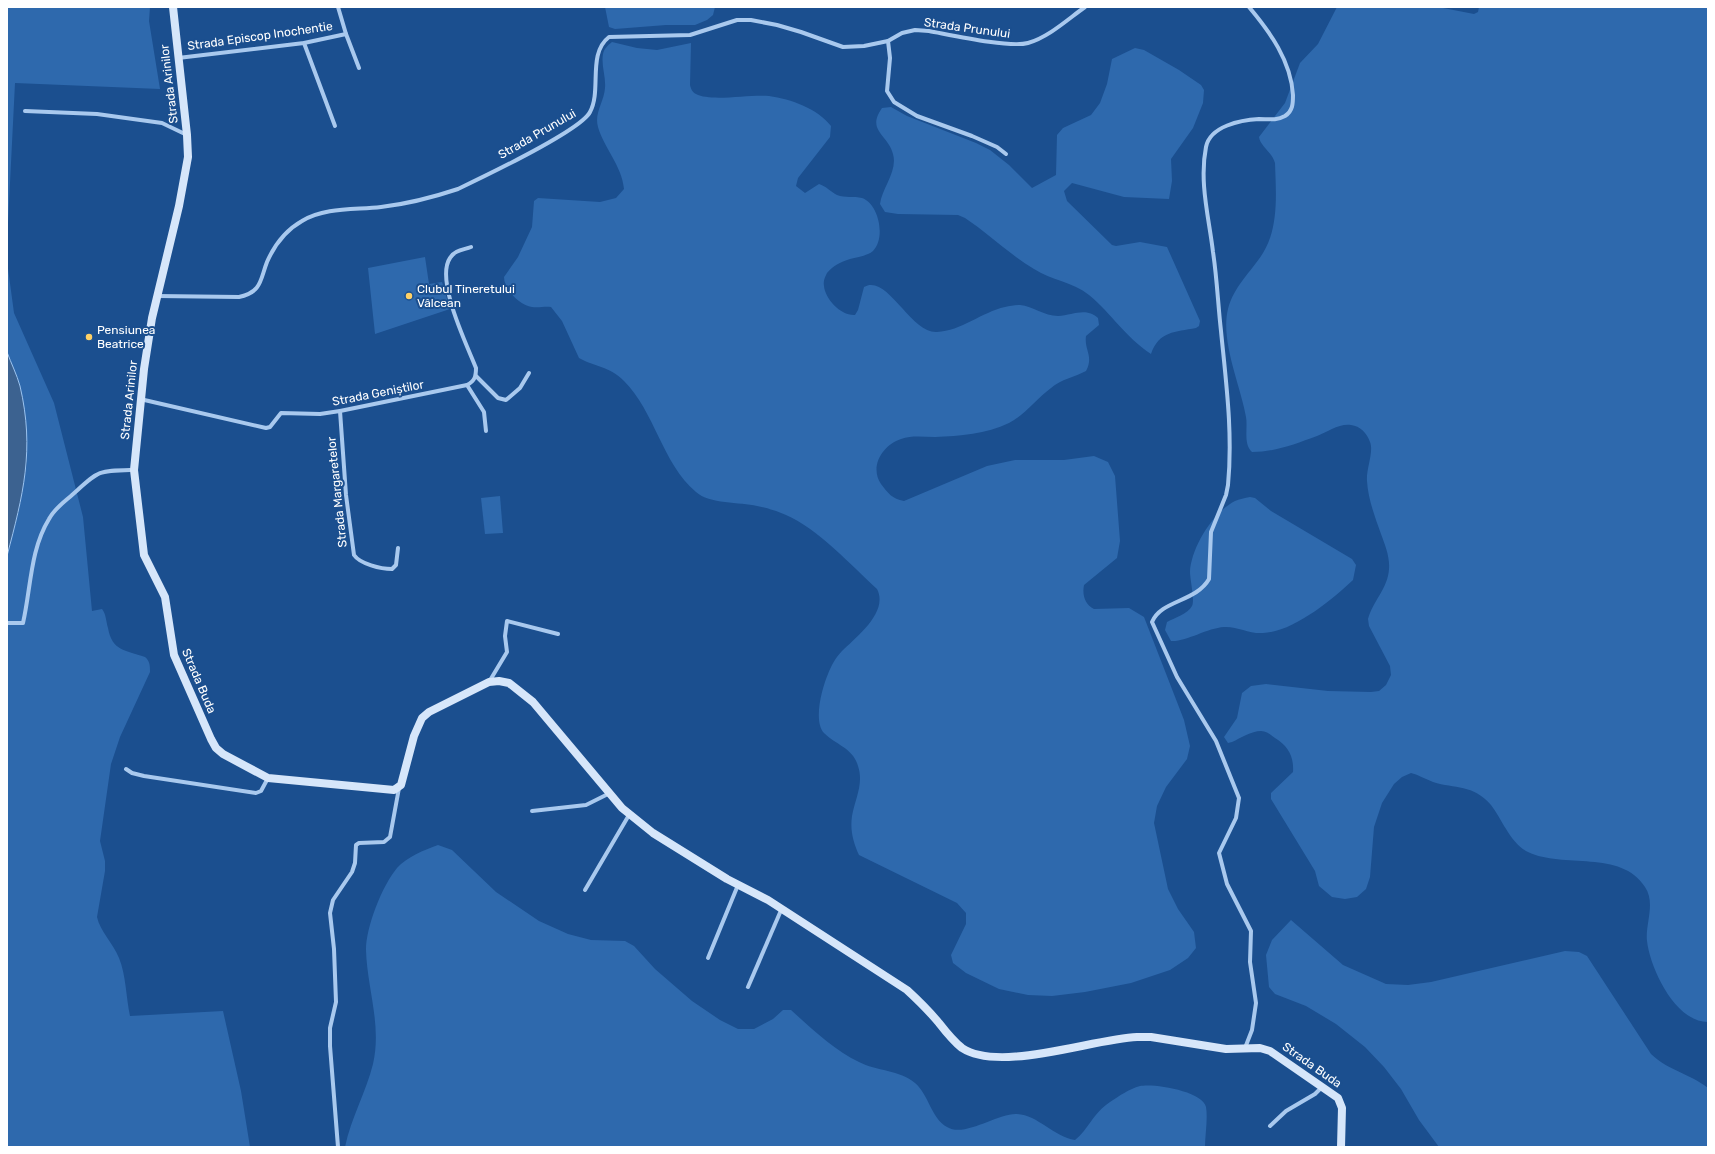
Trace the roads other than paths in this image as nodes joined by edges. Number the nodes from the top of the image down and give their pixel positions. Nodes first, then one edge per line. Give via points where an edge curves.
1 (173, 7) edge
2 (338, 7) edge
3 (1085, 7) edge
4 (1249, 7) edge
5 (346, 34) junction
6 (888, 41) junction
7 (304, 43) junction
8 (178, 58) junction
9 (359, 68) dead end
10 (25, 111) dead end
11 (334, 126) dead end
12 (187, 135) junction
13 (1006, 154) dead end
14 (471, 247) dead end
15 (156, 296) junction
16 (529, 373) dead end
17 (476, 376) junction
18 (467, 385) junction
19 (140, 399) junction
20 (340, 411) junction
21 (486, 431) dead end
22 (134, 470) junction
23 (398, 548) dead end
24 (7, 623) edge
25 (558, 634) dead end
26 (489, 682) junction
27 (126, 769) dead end
28 (268, 778) junction
29 (399, 788) junction
30 (610, 793) junction
31 (532, 811) dead end
32 (629, 815) junction
33 (738, 884) junction
34 (584, 890) dead end
35 (782, 908) junction
36 (708, 958) dead end
37 (748, 987) dead end
38 (1245, 1049) junction
39 (1322, 1087) junction
40 (1270, 1126) dead end
41 (336, 1147) edge
42 (1341, 1147) edge

1 - 8 street, Strada Arinilor
2 - 5 street, Strada Episcop Inochentie
3 - 6 street, Strada Prunului via 1047,33 1029,42 1014,45 915,30 902,33
4 - 38 street via 1280,51 1292,83 1293,103 1289,113 1284,117 1275,120 1246,120 1229,125 1210,137 1206,146 1205,202 1218,287 1229,416 1228,485 1211,532 1209,579 1205,585 1181,601 1162,610 1152,622 1177,677 1216,741 1239,798 1236,818 1219,853 1227,884 1252,937 1250,962 1256,1003 1252,1030
5 - 7 street, Strada Episcop Inochentie
5 - 9 street, Strada Episcop Inochentie
6 - 13 street via 890,58 887,91 894,102 917,116 972,136
6 - 15 street, Strada Prunului via 843,47 800,32 751,20 737,20 690,35 609,37 604,41 598,57 595,101 589,114 567,131 458,189 383,207 319,213 302,221 290,228 277,245 267,262 260,284 248,295
7 - 8 street, Strada Episcop Inochentie
7 - 11 street
8 - 12 street, Strada Arinilor
10 - 12 street via 97,114 162,123
12 - 15 street, Strada Arinilor via 188,157 185,174
14 - 17 street via 457,251 449,260 446,282 476,368
15 - 19 street, Strada Arinilor
16 - 17 street via 520,388 506,400 498,398
17 - 18 street
18 - 20 street, Strada Geniștilor
18 - 21 street via 484,412
19 - 20 street, Strada Geniștilor via 261,428 270,427 281,413 320,414
19 - 22 street, Strada Arinilor
20 - 23 street, Strada Margaretelor via 346,495 354,554 364,563 392,569 396,565
22 - 24 street via 104,470 95,474 48,519 30,570 23,622
22 - 28 street, Strada Buda via 141,545 148,565 166,598 174,655 210,739 223,754
25 - 26 street via 507,621 507,652
26 - 29 street via 422,718
26 - 30 street via 509,683 534,702
27 - 28 street via 132,774 256,794 261,791
28 - 29 street, Strada Buda via 388,790
29 - 41 street via 390,837 384,842 356,845 352,872 333,900 330,913 336,987 336,1002 330,1028
30 - 31 street via 586,805
30 - 32 street
32 - 33 street via 680,852
32 - 34 street
33 - 35 street
33 - 36 street
35 - 37 street
35 - 38 street via 907,990 924,1005 956,1043 973,1053 1018,1056 1137,1037 1226,1049
38 - 39 street, Strada Buda via 1260,1048 1270,1051
39 - 40 street via 1286,1111
39 - 42 street, Strada Buda via 1341,1102

